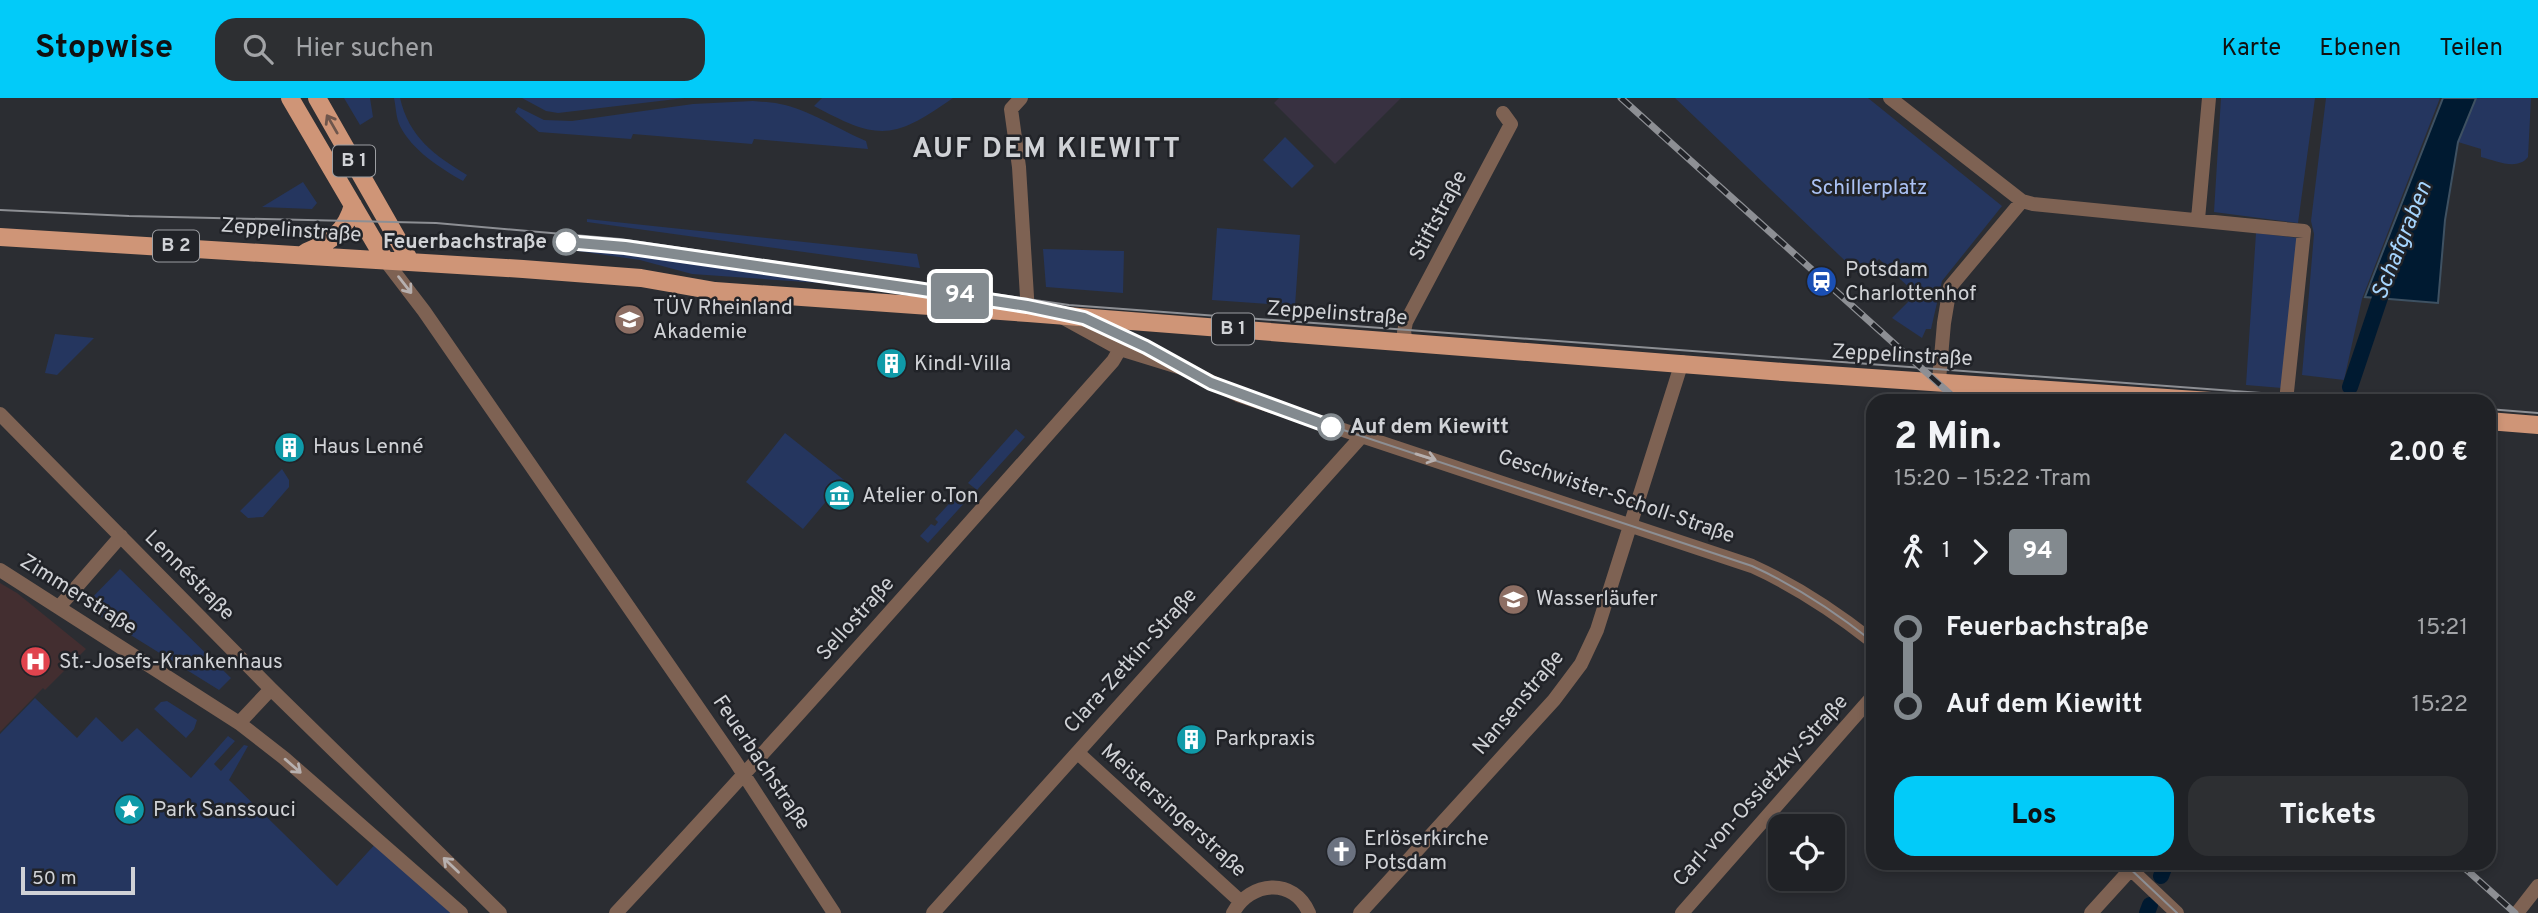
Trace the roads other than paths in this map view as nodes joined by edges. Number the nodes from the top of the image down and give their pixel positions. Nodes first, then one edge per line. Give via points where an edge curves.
1 (290, 98) edge
2 (317, 98) edge
3 (1021, 98) edge
4 (1890, 98) edge
5 (2209, 98) edge
6 (1503, 113) dead end
7 (2022, 201) junction
8 (353, 205) junction
9 (2198, 219) junction
10 (0, 236) edge
11 (301, 254) junction
12 (385, 260) junction
13 (410, 261) junction
14 (1028, 313) junction
15 (1059, 316) junction
16 (1406, 341) junction
17 (1120, 349) junction
18 (1682, 362) junction
19 (1939, 380) junction
20 (2120, 394) edge
21 (2287, 394) edge
22 (0, 414) edge
23 (2496, 422) edge
24 (2538, 425) edge
25 (1361, 437) junction
26 (1632, 524) junction
27 (121, 536) junction
28 (0, 570) edge
29 (60, 607) junction
30 (1866, 636) edge
31 (271, 689) junction
32 (1866, 704) edge
33 (239, 723) junction
34 (1077, 753) junction
35 (745, 775) junction
36 (2125, 870) edge
37 (2132, 870) edge
38 (2538, 886) edge
39 (1236, 907) edge
40 (461, 913) edge
41 (500, 913) edge
42 (617, 913) edge
43 (834, 913) edge
44 (933, 913) edge
45 (1309, 913) edge
46 (1360, 913) edge
47 (1682, 913) edge
48 (2091, 913) edge
49 (2177, 913) edge
50 (2517, 913) edge

1 - 8 main road, B 1
13 -> 2 main road, B 1
3 - 14 street via 1011,109
4 - 7 street
5 - 9 street
6 - 16 street, Stiftstraße via 1511,124 1406,322
7 - 9 street
7 - 19 street via 1950,287
8 - 11 main road, B 2 via 338,235
8 - 12 main road, B 1
9 - 21 street via 2304,231
10 - 11 main road, Zeppelinstraße / B 2
11 - 12 main road, Zeppelinstraße / B 2
12 - 13 main road, Zeppelinstraße / B 1
12 -> 35 street, Feuerbachstraße via 425,311
13 - 14 main road, Zeppelinstraße / B 1 via 641,278 715,291
14 - 15 main road, Zeppelinstraße / B 1
15 - 16 main road, Zeppelinstraße / B 1
15 - 17 street, Geschwister-Scholl-Straße
16 - 18 main road, Zeppelinstraße / B 1
17 - 25 street, Geschwister-Scholl-Straße via 1185,369 1238,395
17 - 35 street, Sellostraße
18 - 19 main road, Zeppelinstraße / B 1
18 - 26 street, Nansenstraße
19 - 20 main road, Zeppelinstraße / B 1
22 - 27 street, Lennéstraße
23 - 24 main road
25 -> 26 street, Geschwister-Scholl-Straße
25 - 34 street, Clara-Zetkin-Straße
26 - 30 street, Geschwister-Scholl-Straße via 1784,581
26 - 46 street, Nansenstraße via 1581,664 1554,700
27 - 29 street
27 - 31 street, Lennéstraße
28 - 29 street, Zimmerstraße
29 - 33 street, Zimmerstraße
31 - 33 street
41 -> 31 street, Lennéstraße
32 - 47 street, Carl-von-Ossietzky-Straße
33 -> 40 street
34 - 39 street, Meistersingerstraße
34 - 44 street, Clara-Zetkin-Straße
35 - 42 street, Sellostraße
35 - 43 street, Feuerbachstraße
36 - 48 street
37 - 49 street
38 - 50 street
39 - 45 street via 1250,892 1275,887 1298,898

